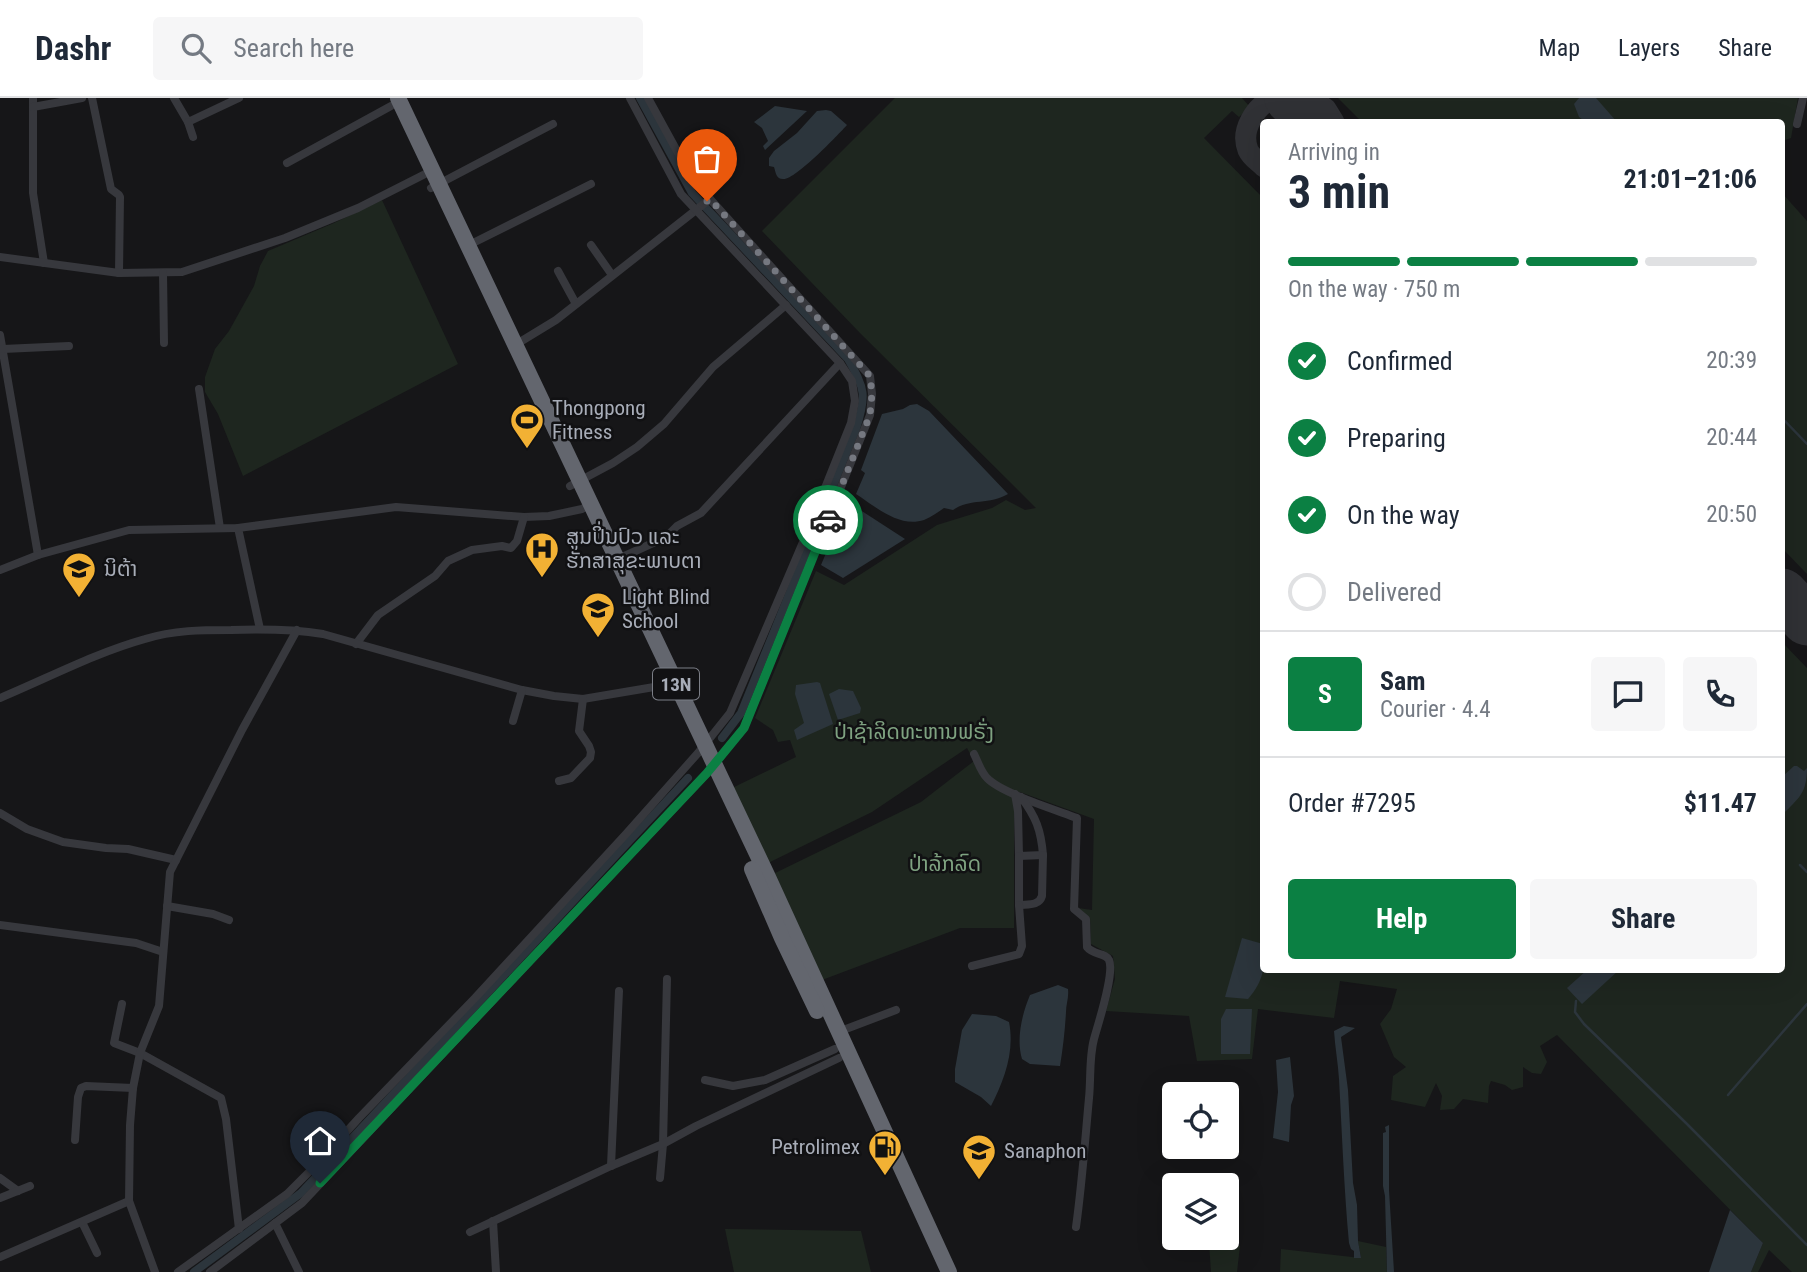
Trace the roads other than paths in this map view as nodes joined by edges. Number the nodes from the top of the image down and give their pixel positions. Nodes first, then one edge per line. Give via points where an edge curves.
1 (82, 98) edge
2 (92, 98) edge
3 (174, 98) edge
4 (239, 98) edge
5 (630, 98) edge
6 (648, 98) edge
7 (1802, 98) edge
8 (392, 101) edge
9 (33, 102) edge
10 (188, 122) junction
11 (553, 124) dead end
12 (1797, 124) dead end
13 (192, 137) dead end
14 (287, 163) dead end
15 (432, 179) junction
16 (591, 184) dead end
17 (709, 200) junction
18 (698, 208) junction
19 (469, 245) junction
20 (591, 245) dead end
21 (0, 257) edge
22 (44, 263) junction
23 (558, 271) dead end
24 (119, 273) junction
25 (163, 273) junction
26 (612, 275) junction
27 (576, 304) junction
28 (786, 305) junction
29 (0, 335) edge
30 (164, 344) dead end
31 (515, 345) junction
32 (69, 346) dead end
33 (3, 349) junction
34 (840, 363) junction
35 (199, 388) dead end
36 (574, 483) junction
37 (586, 507) junction
38 (524, 517) junction
39 (220, 528) junction
40 (238, 528) junction
41 (38, 555) junction
42 (618, 559) junction
43 (0, 570) edge
44 (260, 629) junction
45 (297, 630) junction
46 (356, 644) junction
47 (666, 685) junction
48 (522, 690) junction
49 (0, 698) edge
50 (583, 699) junction
51 (513, 721) dead end
52 (701, 749) junction
53 (974, 754) dead end
54 (710, 769) junction
55 (559, 781) dead end
56 (1018, 796) junction
57 (0, 813) edge
58 (1043, 855) junction
59 (1018, 856) junction
60 (176, 860) junction
61 (1019, 905) junction
62 (167, 906) junction
63 (229, 920) dead end
64 (0, 925) edge
65 (163, 952) junction
66 (972, 966) dead end
67 (667, 979) dead end
68 (619, 991) dead end
69 (122, 1004) dead end
70 (896, 1010) dead end
71 (838, 1032) junction
72 (140, 1053) junction
73 (837, 1054) junction
74 (705, 1080) dead end
75 (133, 1088) junction
76 (75, 1140) dead end
77 (663, 1143) junction
78 (611, 1166) junction
79 (0, 1178) edge
80 (660, 1178) dead end
81 (30, 1186) dead end
82 (18, 1191) junction
83 (0, 1198) edge
84 (129, 1201) junction
85 (493, 1221) junction
86 (82, 1222) junction
87 (275, 1223) junction
88 (1076, 1227) dead end
89 (239, 1229) junction
90 (470, 1232) dead end
91 (97, 1254) dead end
92 (0, 1257) edge
93 (155, 1272) edge
94 (178, 1272) edge
95 (210, 1272) edge
96 (299, 1272) edge
97 (496, 1272) edge
98 (937, 1272) edge
99 (949, 1272) edge

1 - 9 street
2 - 24 street via 111,189 120,197
3 - 10 street
4 - 10 street
5 - 18 street via 681,194
6 - 17 street
7 - 12 street
8 - 14 street
8 - 15 highway, 13N
9 - 22 street via 33,193
10 - 13 street
11 - 15 street
15 - 19 highway, 13N
15 - 25 street via 285,239 182,272
15 - 36 highway, 13N
16 - 19 street
17 - 18 street
17 - 54 street via 870,376 872,394 870,415 744,728
18 - 26 street
18 - 28 street
19 - 31 highway, 13N
20 - 26 street
21 - 22 street
22 - 24 street
23 - 27 street
24 - 25 street
25 - 30 street
26 - 27 street
27 - 31 street
28 - 34 street
28 - 36 street via 713,367 664,424 637,447
29 - 33 street
31 - 36 highway, 13N
32 - 33 street
33 - 41 street
34 - 42 street via 701,513 666,537
34 - 52 street via 852,381 851,423 730,713
35 - 39 street
36 - 37 highway, 13N
37 - 38 street
37 - 42 highway, 13N
37 - 47 highway, 13N
38 - 40 street via 396,507
38 - 46 street via 511,548 472,550 448,561 435,576 378,615
39 - 40 street
39 - 41 street via 129,530
40 - 44 street
41 - 43 street
42 - 52 highway, 13N
44 - 45 street
44 - 49 street via 183,630 145,639
45 - 46 street
45 - 60 street
46 - 48 street
47 - 50 street
47 - 52 highway, 13N
48 - 50 street
48 - 51 street
50 - 55 street via 579,731 589,746 590,758 571,778
52 - 54 highway, 13N
52 - 89 street via 318,1163 287,1194
53 - 56 street via 988,780
54 - 71 highway, 13N via 767,875
54 - 73 highway, 13N
54 - 87 street via 302,1203
56 - 58 street via 1040,828
56 - 59 street
56 - 88 street via 1077,818 1074,909 1086,919 1089,950 1107,957 1110,963 1093,1045
57 - 60 street via 63,842
58 - 59 street
58 - 61 street via 1041,901
59 - 61 street
60 - 62 street via 170,872
61 - 66 street via 1019,954
62 - 63 street
62 - 65 street
64 - 65 street via 136,943
65 - 72 street via 159,1006
67 - 77 street
68 - 78 street
69 - 72 street via 114,1042
70 - 71 street
71 - 99 highway, 13N
72 - 75 street
72 - 89 street via 221,1098
73 - 74 street via 765,1080 733,1086
73 - 77 street
73 - 98 highway, 13N
75 - 76 street via 81,1088
75 - 84 street
77 - 78 street
77 - 80 street
78 - 85 street
79 - 82 street
81 - 82 street
82 - 83 street
84 - 86 street
84 - 93 street
85 - 90 street
85 - 97 street
86 - 91 street
86 - 92 street
87 - 95 street
87 - 96 street
89 - 94 street

